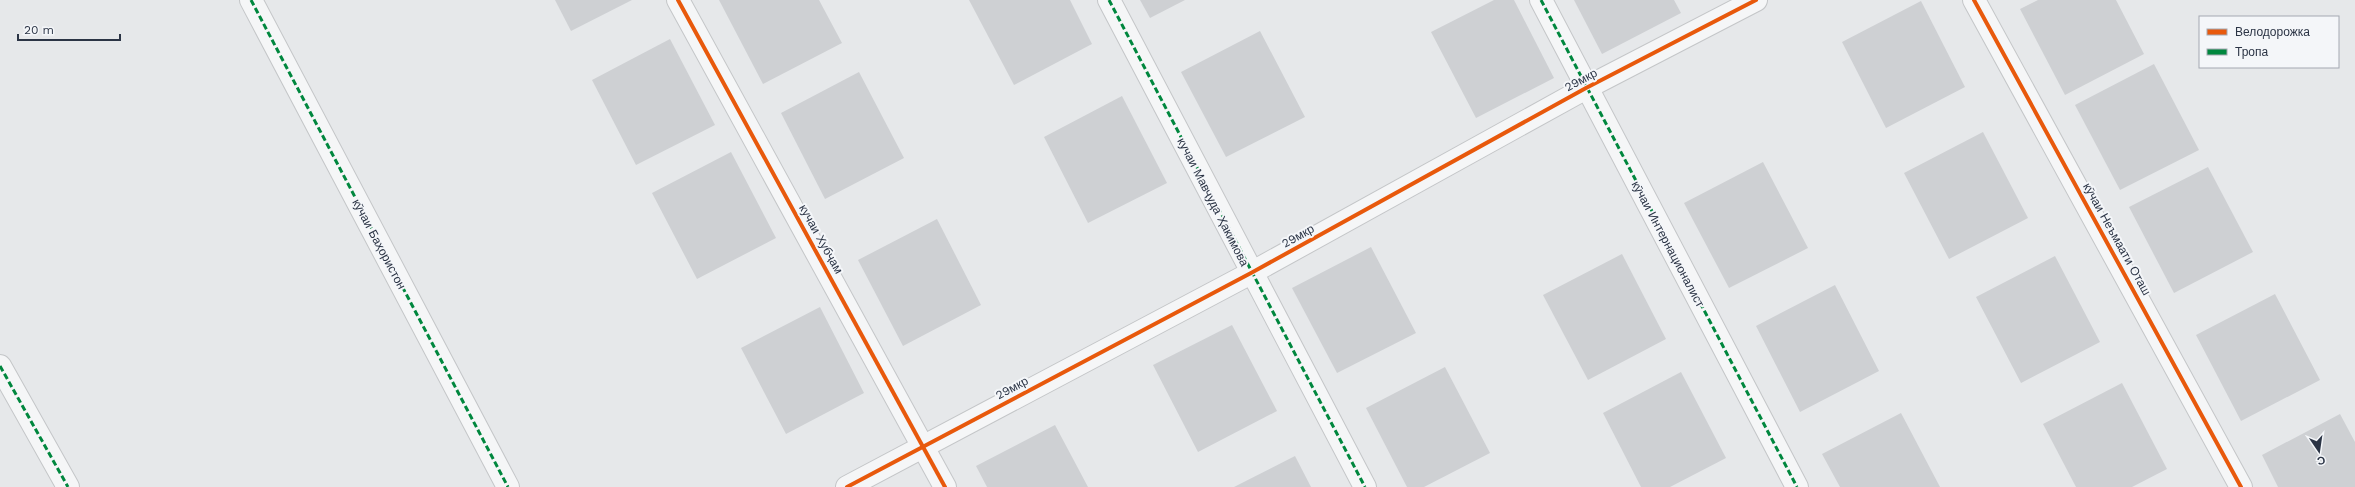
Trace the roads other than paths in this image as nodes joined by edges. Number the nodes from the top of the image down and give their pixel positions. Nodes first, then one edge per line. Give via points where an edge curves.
1 (251, 0) edge
2 (678, 0) edge
3 (1109, 0) edge
4 (1541, 0) edge
5 (1756, 0) edge
6 (1974, 0) edge
7 (1586, 88) junction
8 (1251, 273) junction
9 (0, 366) edge
10 (924, 446) junction
11 (68, 487) edge
12 (508, 487) edge
13 (847, 487) edge
14 (945, 487) edge
15 (1365, 487) edge
16 (1797, 487) edge
17 (2241, 487) edge

1 - 12 street, кӯчаи Баҳористон
2 - 10 street, кучаи Хубҷам
3 - 8 street, кучаи Мавҷуда Ҳакимова
4 - 7 street, кӯчаи Интернационалист
5 - 7 street, 29мкр
6 - 17 street, кӯчаи Неъмаати Оташ
7 - 8 street, 29мкр
7 - 16 street, кӯчаи Интернационалист
8 - 10 street, 29мкр
8 - 15 street, кучаи Мавҷуда Ҳакимова
9 - 11 street
10 - 13 street, 29мкр
10 - 14 street, кучаи Хубҷам

